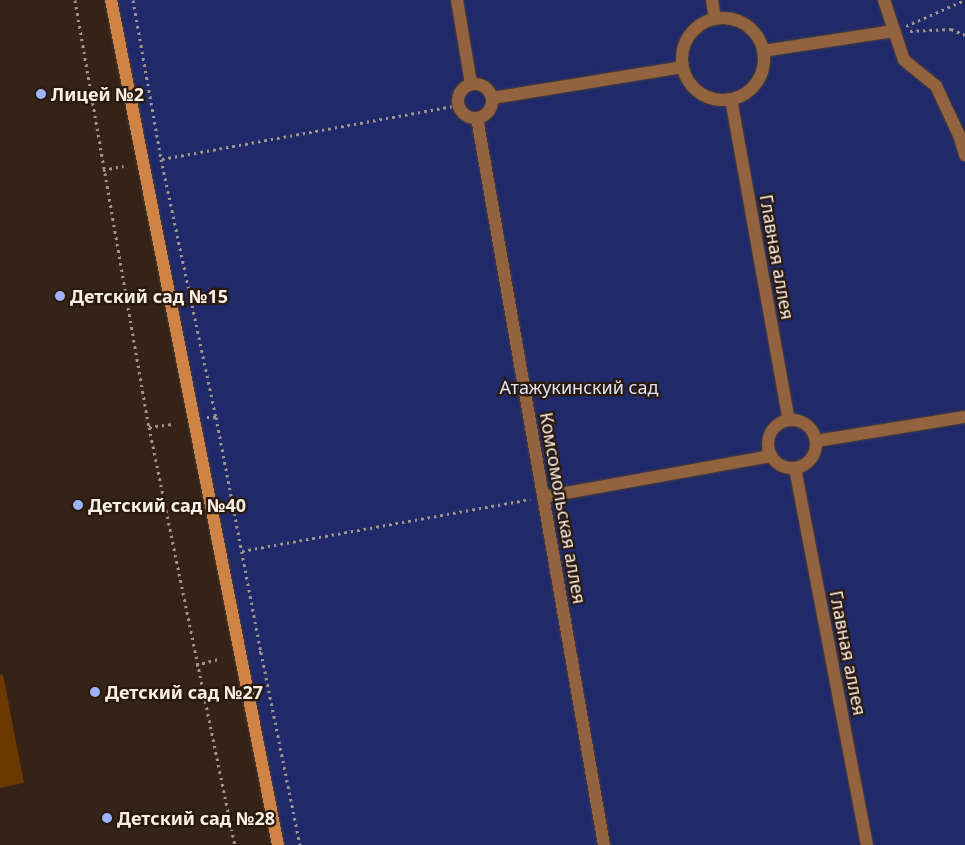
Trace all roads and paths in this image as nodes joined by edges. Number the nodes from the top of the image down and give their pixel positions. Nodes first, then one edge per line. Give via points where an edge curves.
1 (75, 0) edge
2 (111, 0) edge
3 (133, 0) edge
4 (457, 0) edge
5 (712, 0) edge
6 (884, 0) edge
7 (965, 0) edge
8 (715, 19) junction
9 (894, 31) junction
10 (965, 35) edge
11 (763, 50) junction
12 (683, 67) junction
13 (471, 84) junction
14 (492, 98) junction
15 (731, 99) junction
16 (459, 105) junction
17 (477, 118) junction
18 (965, 155) edge
19 (161, 158) junction
20 (154, 160) dead end
21 (124, 166) dead end
22 (103, 170) junction
23 (216, 416) junction
24 (206, 417) dead end
25 (965, 417) edge
26 (789, 420) junction
27 (173, 424) dead end
28 (149, 428) junction
29 (816, 441) junction
30 (771, 456) junction
31 (795, 468) junction
32 (543, 497) junction
33 (242, 551) junction
34 (252, 652) dead end
35 (261, 652) junction
36 (219, 659) dead end
37 (196, 665) junction
38 (235, 845) edge
39 (278, 845) edge
40 (300, 845) edge
41 (604, 845) edge
42 (866, 845) edge

1 - 22 path
2 - 39 street
3 - 19 path
4 - 13 street
5 - 8 street
6 - 9 street
7 - 9 path
8 - 11 street via 731,19 746,24 757,36
8 - 12 street via 700,25 688,36 682,51
9 - 10 path via 951,29
9 - 11 street
9 - 18 street via 904,60 936,86 960,135
11 - 15 street via 763,66 757,82 746,93
12 - 14 street
12 - 15 street via 689,82 700,93 715,99
13 - 14 street via 485,86
13 - 16 street via 461,92
14 - 17 street via 490,109
15 - 26 street, Главная аллея
16 - 17 street via 468,116
16 - 19 path
17 - 32 street, Комсомольская аллея
19 - 20 path
19 - 23 path
21 - 22 path
22 - 28 path
23 - 24 path
23 - 33 path
25 - 29 street
26 - 29 street via 807,425
26 - 30 street via 780,423 768,438
27 - 28 path
28 - 37 path
29 - 31 street via 811,459
30 - 31 street via 777,463
30 - 32 street
31 - 42 street, Главная аллея
32 - 33 path
32 - 41 street, Комсомольская аллея
33 - 35 path
34 - 35 path
35 - 40 path
36 - 37 path
37 - 38 path

